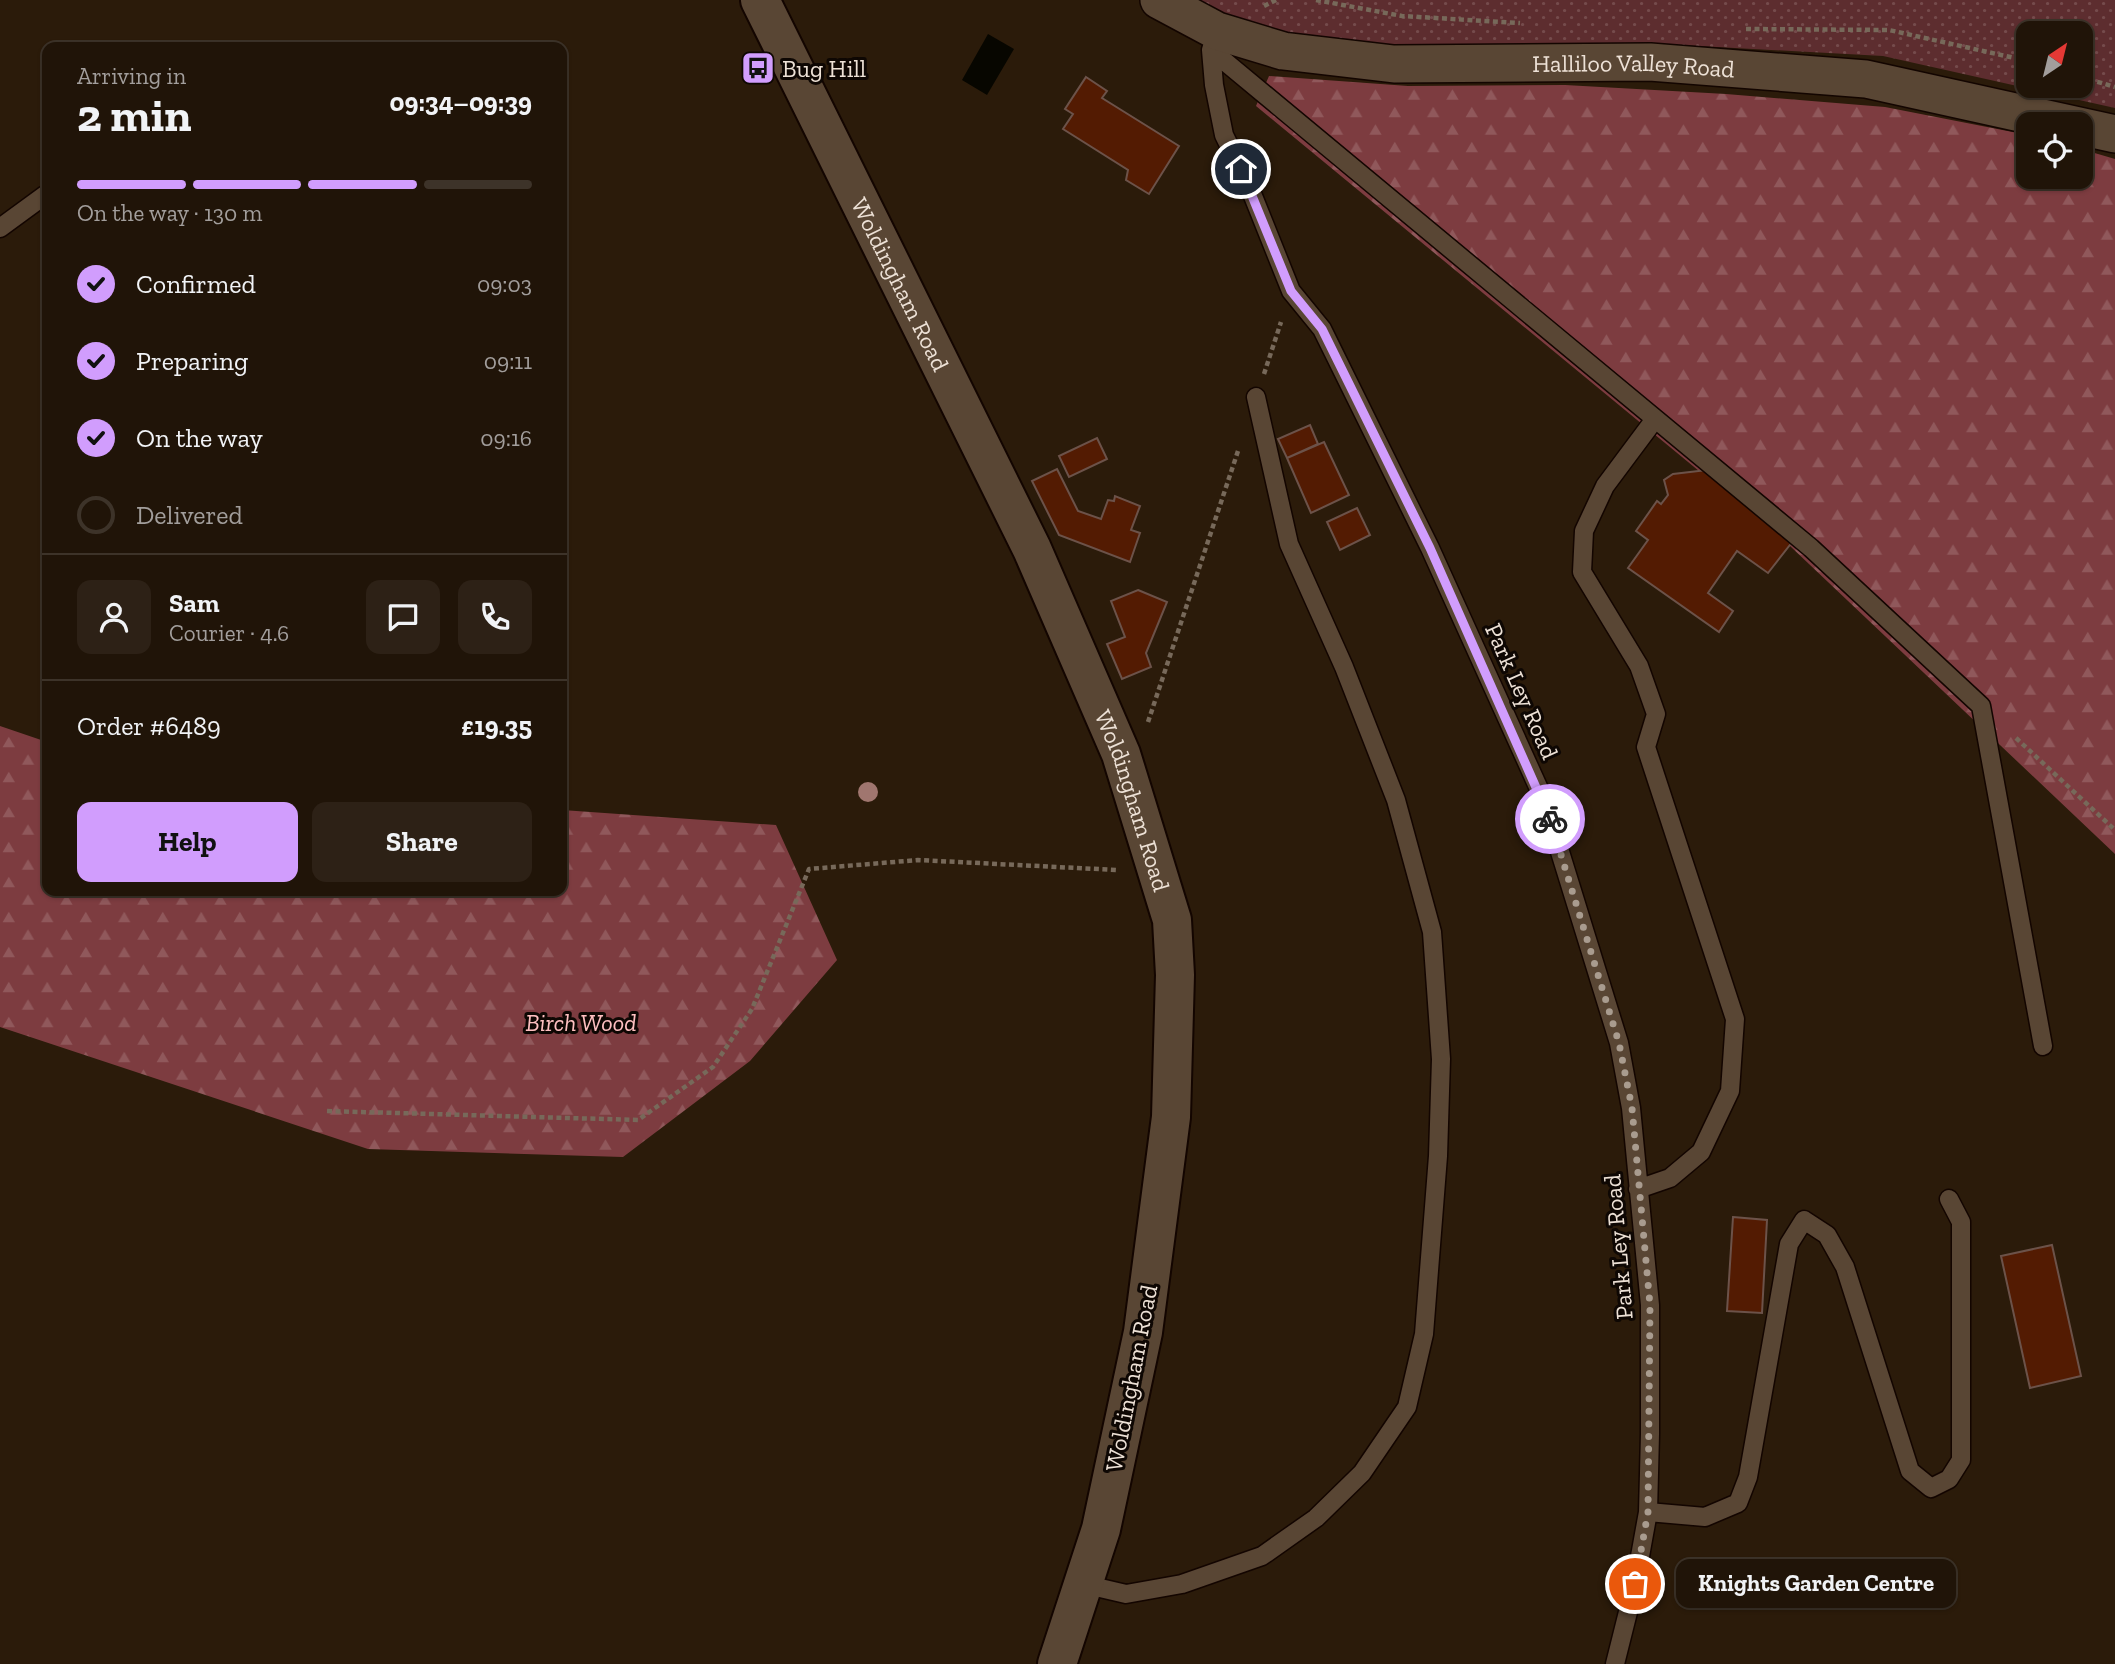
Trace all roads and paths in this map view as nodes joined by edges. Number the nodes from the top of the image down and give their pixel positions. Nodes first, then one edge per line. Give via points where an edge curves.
1 (760, 0) edge
2 (1159, 0) edge
3 (1214, 40) junction
4 (2093, 81) edge
5 (2115, 87) edge
6 (2115, 134) edge
7 (42, 197) edge
8 (0, 228) edge
9 (1291, 291) junction
10 (1256, 397) junction
11 (1655, 419) junction
12 (1981, 706) junction
13 (1146, 730) dead end
14 (2115, 830) edge
15 (1160, 873) junction
16 (2043, 1046) dead end
17 (327, 1111) dead end
18 (1638, 1189) junction
19 (1949, 1199) dead end
20 (1648, 1512) junction
21 (1083, 1584) junction
22 (1057, 1664) edge
23 (1615, 1664) edge

1 - 15 street, Woldingham Road via 1032,548 1121,754
2 - 3 street, Halliloo Valley Road
3 - 6 street, Halliloo Valley Road via 1394,64 1650,62 1867,79
3 - 9 lane, Park Ley Road via 1214,85 1224,135
3 - 11 lane
4 - 5 path
7 - 8 lane
9 - 10 path
9 - 18 lane, Park Ley Road via 1322,329 1430,548 1544,800 1619,1043 1632,1108
10 - 13 path
10 - 21 lane via 1289,544 1396,800 1432,932 1441,1059 1424,1334 1407,1407 1362,1472 1316,1518 1262,1556 1182,1584 1126,1594
11 - 12 lane via 1811,548
11 - 18 lane via 1605,486 1594,509 1584,531 1582,572 1639,666 1656,714 1646,747 1735,1019 1730,1091 1701,1152 1670,1178
12 - 14 path
12 - 16 lane
15 - 17 path via 918,860 809,869 751,1009 713,1068 638,1121
15 - 21 street, Woldingham Road via 1172,920 1175,975 1167,1155 1143,1332 1101,1529
18 - 20 lane, Park Ley Road via 1650,1305
19 - 20 lane via 1961,1222 1961,1460 1949,1479 1931,1488 1910,1471 1845,1267 1827,1235 1804,1220 1789,1244 1748,1477 1738,1503 1704,1517
20 - 23 lane, Park Ley Road
21 - 22 street, Woldingham Road

